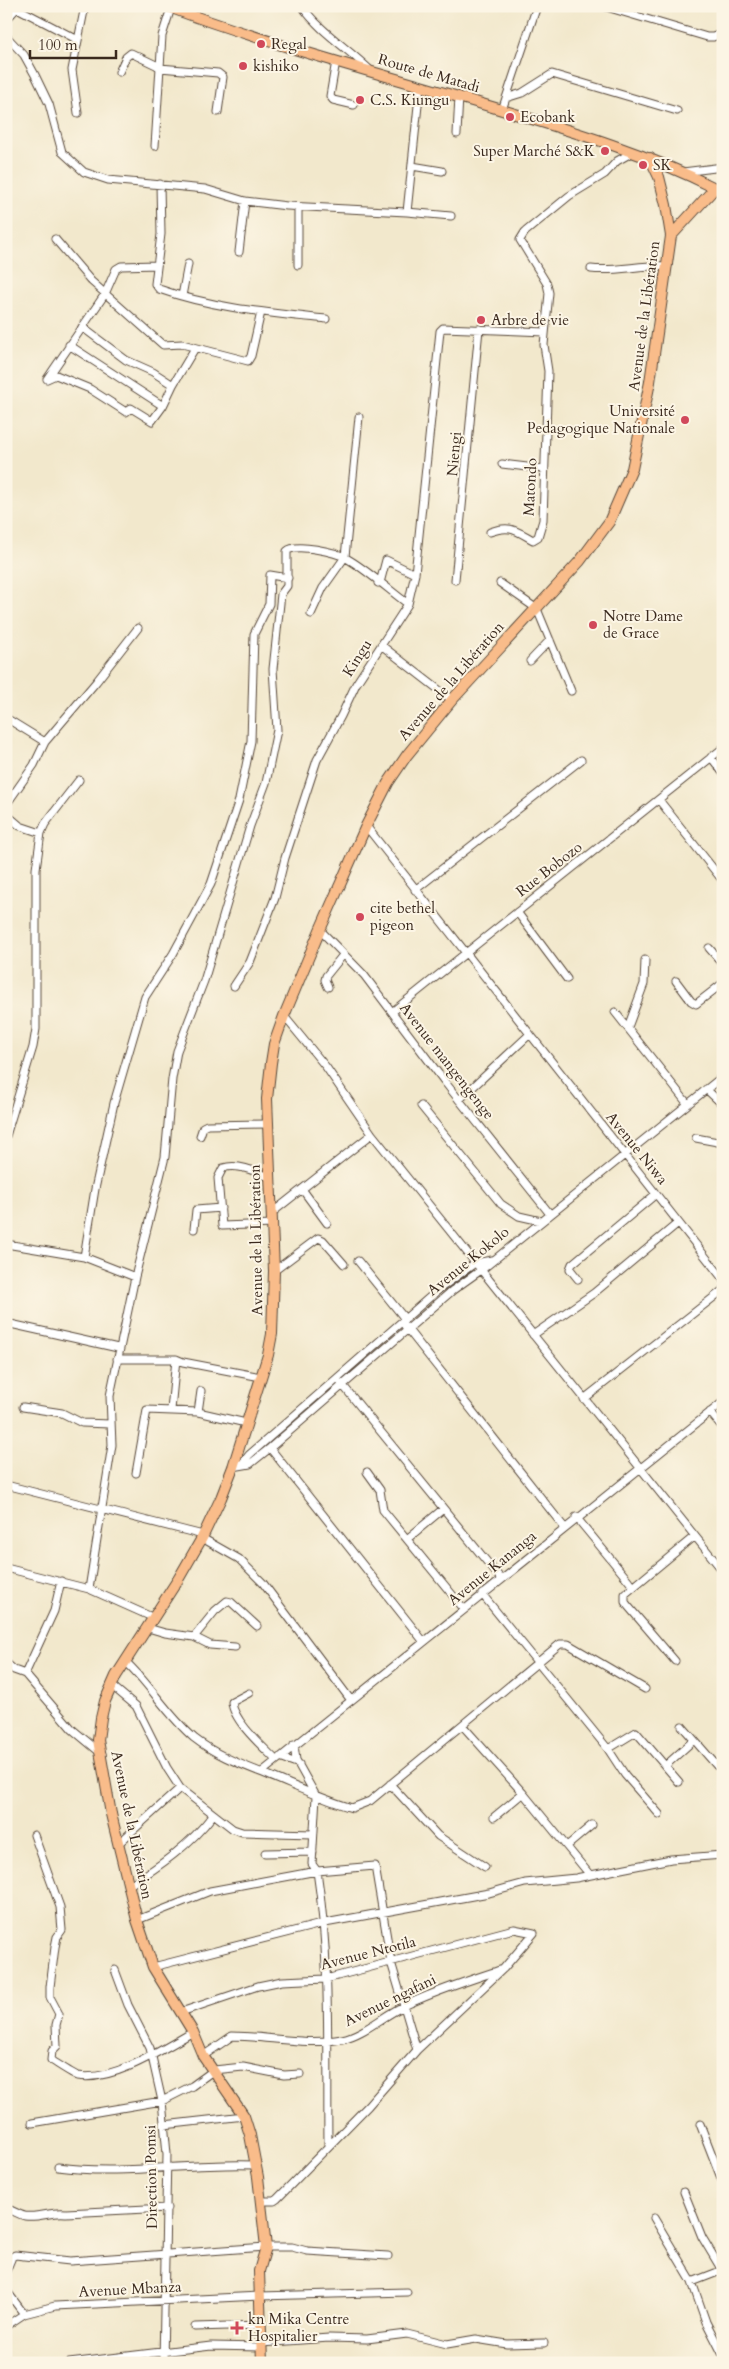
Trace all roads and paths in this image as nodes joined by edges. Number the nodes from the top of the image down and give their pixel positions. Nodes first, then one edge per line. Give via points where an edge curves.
1 (85, 6) edge
2 (302, 6) edge
3 (537, 6) edge
4 (602, 6) edge
5 (169, 7) edge
6 (6, 20) edge
7 (723, 33) edge
8 (6, 36) edge
9 (78, 40) junction
10 (336, 61) junction
11 (160, 68) junction
12 (119, 72) dead end
13 (372, 72) junction
14 (420, 86) junction
15 (459, 96) junction
16 (506, 98) junction
17 (354, 105) dead end
18 (502, 110) junction
19 (677, 111) dead end
20 (218, 112) dead end
21 (78, 113) dead end
22 (457, 134) dead end
23 (155, 146) dead end
24 (633, 152) junction
25 (650, 158) junction
26 (412, 166) junction
27 (723, 167) edge
28 (442, 171) dead end
29 (683, 172) junction
30 (160, 184) junction
31 (246, 201) junction
32 (298, 207) junction
33 (407, 212) junction
34 (451, 216) dead end
35 (671, 236) junction
36 (55, 239) dead end
37 (239, 252) dead end
38 (188, 264) dead end
39 (156, 265) junction
40 (298, 266) dead end
41 (668, 266) junction
42 (591, 269) dead end
43 (105, 294) junction
44 (182, 296) junction
45 (261, 312) junction
46 (326, 319) dead end
47 (82, 327) junction
48 (479, 329) junction
49 (545, 332) junction
50 (69, 345) junction
51 (195, 348) junction
52 (173, 385) junction
53 (163, 406) junction
54 (360, 417) dead end
55 (502, 464) dead end
56 (544, 469) junction
57 (490, 532) dead end
58 (345, 557) junction
59 (415, 574) junction
60 (288, 578) junction
61 (455, 580) dead end
62 (378, 582) junction
63 (500, 583) dead end
64 (408, 604) junction
65 (537, 609) junction
66 (311, 614) dead end
67 (138, 628) dead end
68 (550, 640) junction
69 (381, 646) junction
70 (530, 661) dead end
71 (571, 691) dead end
72 (452, 700) junction
73 (6, 718) edge
74 (45, 742) junction
75 (723, 748) edge
76 (711, 757) junction
77 (581, 760) dead end
78 (723, 773) edge
79 (79, 780) dead end
80 (659, 800) junction
81 (6, 805) edge
82 (6, 814) edge
83 (366, 826) junction
84 (41, 833) junction
85 (723, 880) edge
86 (415, 890) junction
87 (517, 912) junction
88 (320, 930) junction
89 (709, 948) dead end
90 (465, 952) junction
91 (343, 955) junction
92 (645, 960) dead end
93 (723, 964) edge
94 (567, 979) dead end
95 (676, 981) dead end
96 (723, 983) edge
97 (234, 986) dead end
98 (328, 987) dead end
99 (392, 1012) junction
100 (615, 1012) dead end
101 (284, 1016) junction
102 (628, 1027) junction
103 (530, 1034) junction
104 (723, 1076) edge
105 (706, 1089) junction
106 (459, 1100) junction
107 (687, 1104) junction
108 (723, 1105) edge
109 (420, 1106) dead end
110 (268, 1124) junction
111 (372, 1134) junction
112 (6, 1136) edge
113 (200, 1136) dead end
114 (696, 1138) dead end
115 (723, 1143) edge
116 (625, 1156) junction
117 (271, 1178) junction
118 (302, 1188) junction
119 (656, 1194) junction
120 (220, 1208) junction
121 (273, 1212) junction
122 (550, 1214) junction
123 (541, 1221) junction
124 (327, 1223) dead end
125 (678, 1223) junction
126 (273, 1224) junction
127 (194, 1229) dead end
128 (6, 1244) edge
129 (84, 1257) junction
130 (492, 1260) junction
131 (358, 1261) dead end
132 (475, 1263) junction
133 (344, 1264) dead end
134 (480, 1270) junction
135 (274, 1271) junction
136 (134, 1276) junction
137 (578, 1279) dead end
138 (723, 1279) edge
139 (723, 1290) edge
140 (403, 1320) junction
141 (6, 1324) edge
142 (407, 1329) junction
143 (533, 1335) junction
144 (118, 1348) junction
145 (117, 1359) junction
146 (176, 1359) junction
147 (261, 1378) junction
148 (340, 1382) junction
149 (201, 1391) dead end
150 (584, 1399) junction
151 (723, 1402) edge
152 (23, 1407) dead end
153 (171, 1410) junction
154 (198, 1412) junction
155 (710, 1412) junction
156 (246, 1422) junction
157 (110, 1424) junction
158 (723, 1428) edge
159 (270, 1448) junction
160 (238, 1466) junction
161 (640, 1467) junction
162 (367, 1472) dead end
163 (136, 1473) dead end
164 (6, 1485) edge
165 (102, 1508) junction
166 (443, 1509) junction
167 (576, 1518) junction
168 (564, 1527) junction
169 (695, 1536) junction
170 (203, 1537) junction
171 (408, 1539) junction
172 (6, 1568) edge
173 (723, 1571) edge
174 (501, 1579) junction
175 (61, 1581) junction
176 (633, 1586) junction
177 (88, 1589) junction
178 (482, 1594) junction
179 (464, 1609) junction
180 (154, 1618) junction
181 (257, 1626) dead end
182 (148, 1628) junction
183 (194, 1637) junction
184 (424, 1642) junction
185 (235, 1647) dead end
186 (125, 1661) junction
187 (675, 1661) dead end
188 (6, 1662) edge
189 (538, 1662) junction
190 (25, 1674) junction
191 (111, 1685) junction
192 (645, 1689) dead end
193 (249, 1692) dead end
194 (350, 1700) junction
195 (462, 1725) junction
196 (682, 1726) dead end
197 (694, 1740) junction
198 (294, 1745) junction
199 (608, 1749) junction
200 (102, 1754) junction
201 (278, 1759) junction
202 (299, 1764) junction
203 (665, 1766) junction
204 (717, 1766) dead end
205 (262, 1772) junction
206 (309, 1781) junction
207 (284, 1782) junction
208 (679, 1782) dead end
209 (390, 1784) junction
210 (180, 1788) junction
211 (523, 1793) junction
212 (316, 1796) junction
213 (659, 1814) dead end
214 (213, 1815) junction
215 (494, 1817) dead end
216 (592, 1825) dead end
217 (313, 1834) junction
218 (34, 1835) dead end
219 (118, 1844) junction
220 (567, 1846) junction
221 (265, 1852) dead end
222 (312, 1852) junction
223 (723, 1855) edge
224 (485, 1867) dead end
225 (317, 1871) junction
226 (590, 1875) junction
227 (128, 1886) junction
228 (383, 1912) junction
229 (137, 1920) junction
230 (325, 1923) junction
231 (391, 1962) junction
232 (153, 1967) junction
233 (504, 1968) junction
234 (115, 1970) dead end
235 (326, 1979) junction
236 (404, 2006) junction
237 (181, 2012) junction
238 (192, 2032) junction
239 (328, 2040) junction
240 (416, 2050) junction
241 (152, 2056) junction
242 (203, 2056) junction
243 (214, 2070) junction
244 (300, 2074) dead end
245 (162, 2101) junction
246 (244, 2116) junction
247 (32, 2123) dead end
248 (700, 2124) dead end
249 (164, 2125) junction
250 (328, 2144) junction
251 (256, 2165) junction
252 (166, 2166) junction
253 (58, 2167) dead end
254 (723, 2182) edge
255 (684, 2192) dead end
256 (261, 2201) junction
257 (6, 2208) edge
258 (168, 2208) junction
259 (654, 2218) dead end
260 (266, 2246) junction
261 (164, 2253) junction
262 (388, 2256) dead end
263 (6, 2271) edge
264 (723, 2271) edge
265 (692, 2282) junction
266 (6, 2290) edge
267 (407, 2292) dead end
268 (260, 2296) junction
269 (163, 2301) junction
270 (24, 2314) junction
271 (261, 2325) junction
272 (6, 2326) edge
273 (196, 2327) dead end
274 (544, 2344) dead end
275 (261, 2345) junction
276 (163, 2351) junction
277 (723, 2354) edge
278 (69, 2363) edge
279 (163, 2363) edge
280 (262, 2363) edge

1 - 9 street
2 - 13 street via 327,34 352,51
3 - 16 street
4 - 7 street via 706,37
5 - 10 highway, Route de Matadi via 229,30
5 - 11 street via 162,36
6 - 9 street via 17,8
8 - 30 street via 24,55 35,75 48,104 62,152 68,159 96,177
9 - 21 street via 72,70
10 - 13 highway, Route de Matadi
10 - 17 street via 330,98
11 - 12 street via 131,54
11 - 20 street via 220,74 223,77
11 - 23 street
13 - 14 highway, Route de Matadi
14 - 15 highway, Route de Matadi
14 - 26 street
15 - 18 highway, Route de Matadi
15 - 22 street
16 - 18 street
16 - 19 street via 522,93 552,74
18 - 24 highway, Route de Matadi
24 - 25 highway, Route de Matadi
24 - 49 street, Matondo via 569,196 525,232 520,240 547,284
25 - 29 highway, Route de Matadi
25 - 35 highway, Avenue de la Libération via 663,194
26 - 28 street
26 - 33 street
27 - 29 street
29 - 35 highway, Route de Matadi via 715,188
30 - 31 street via 205,189
30 - 39 street via 161,234
31 - 32 street
31 - 37 street
32 - 33 street
32 - 40 street
33 - 34 street
35 - 41 highway, Avenue de la Libération
36 - 43 street
38 - 44 street
39 - 43 street via 121,266 114,271
39 - 44 street via 156,286
41 - 42 street via 612,271
41 - 65 highway, Avenue de la Libération via 650,382 632,469 600,536
43 - 47 street
43 - 51 street via 163,345 182,344
44 - 45 street
45 - 46 street
45 - 51 street via 248,361
47 - 50 street
47 - 52 street via 126,360
48 - 49 street
48 - 59 street, Kingu via 441,329
48 - 61 street, Niengi
49 - 56 street, Matondo via 548,371
50 - 53 street
50 - 53 street via 47,378 56,375 90,389 126,412 131,408 152,420
51 - 52 street
52 - 53 street
54 - 58 street
55 - 56 street
56 - 57 street, Matondo via 543,520 538,537 533,540 503,527
58 - 60 street via 311,548 292,547 287,551
58 - 62 street
58 - 66 street via 323,588
59 - 62 street via 386,560
59 - 64 street, Kingu
60 - 129 street via 270,576 269,604 254,634 251,741 239,800 211,884 145,997 114,1103
60 - 136 street via 281,594 277,626 273,669 277,730 266,783 204,981 178,1051 172,1079 165,1157
62 - 64 street
63 - 65 street
64 - 69 street, Kingu
65 - 68 street
65 - 72 highway, Avenue de la Libération
67 - 74 street
68 - 70 street
68 - 71 street
69 - 72 street
69 - 97 street, Kingu via 356,684 317,760 275,898 250,962
72 - 83 highway, Avenue de la Libération via 407,755
73 - 74 street
74 - 81 street via 34,765
75 - 76 street, Rue Bobozo
76 - 78 street
76 - 80 street, Rue Bobozo
77 - 86 street
79 - 84 street
80 - 85 street
80 - 87 street, Rue Bobozo
82 - 84 street via 20,826
83 - 86 street, Avenue Niwa
83 - 88 highway, Avenue de la Libération
84 - 112 street via 36,869 36,1029
86 - 90 street, Avenue Niwa
87 - 90 street, Rue Bobozo
87 - 94 street
88 - 91 street, Avenue mangengenge
88 - 101 highway, Avenue de la Libération
89 - 93 street
90 - 99 street, Rue Bobozo
90 - 103 street, Avenue Niwa
91 - 98 street via 326,976
91 - 99 street, Avenue mangengenge via 364,975
92 - 102 street via 644,984
95 - 96 street via 696,1004
99 - 106 street, Avenue mangengenge
100 - 102 street
101 - 110 highway, Avenue de la Libération via 271,1063
101 - 111 street via 326,1067
102 - 107 street
103 - 106 street
103 - 116 street, Avenue Niwa
104 - 105 street, Avenue Kokolo
105 - 107 street, Avenue Kokolo
105 - 108 street
106 - 122 street, Avenue mangengenge
107 - 116 street, Avenue Kokolo
109 - 123 street via 501,1204 519,1216
110 - 113 street via 207,1125
110 - 117 highway, Avenue de la Libération
111 - 118 street
111 - 132 street
114 - 115 street
116 - 119 street, Avenue Niwa
116 - 122 street, Avenue Kokolo
117 - 120 street via 243,1168 224,1168 218,1178
117 - 121 highway, Avenue de la Libération
118 - 121 street
118 - 124 street
119 - 125 street, Avenue Niwa
119 - 137 street via 572,1264 570,1268
120 - 126 street via 224,1227
120 - 127 street via 196,1210
121 - 126 highway, Avenue de la Libération
122 - 123 street, Avenue Kokolo
123 - 130 street, Avenue Kokolo
125 - 138 street, Avenue Niwa
125 - 143 street via 594,1293
126 - 135 highway, Avenue de la Libération
128 - 129 street
129 - 136 street
130 - 132 street
130 - 134 street, Avenue Kokolo
131 - 140 street
132 - 134 street
132 - 140 street
133 - 135 street via 318,1238
134 - 142 street, Avenue Kokolo
134 - 143 street
135 - 147 highway, Avenue de la Libération via 272,1334
136 - 144 street
139 - 150 street
140 - 142 street
140 - 148 street
141 - 144 street
142 - 148 street, Avenue Kokolo
142 - 168 street
143 - 150 street
144 - 145 street
145 - 146 street
145 - 157 street via 110,1396
146 - 147 street
146 - 153 street
147 - 156 highway, Avenue de la Libération
148 - 159 street, Avenue Kokolo
148 - 160 street
148 - 166 street
149 - 154 street
150 - 161 street
151 - 155 street, Avenue Kananga
152 - 157 street via 62,1413 82,1423
153 - 154 street
153 - 163 street via 147,1410
154 - 156 street
155 - 158 street
155 - 161 street, Avenue Kananga
156 - 160 highway, Avenue de la Libération
157 - 165 street via 112,1445
159 - 160 street, Avenue Kokolo via 250,1464
159 - 184 street
160 - 170 highway, Avenue de la Libération
161 - 167 street, Avenue Kananga
161 - 169 street
162 - 171 street via 380,1490 381,1506
164 - 165 street
165 - 170 street
165 - 177 street
166 - 171 street
166 - 174 street
167 - 168 street, Avenue Kananga
167 - 176 street
168 - 174 street, Avenue Kananga
169 - 173 street
169 - 176 street
170 - 180 highway, Avenue de la Libération
170 - 194 street via 239,1560 263,1583
171 - 179 street
172 - 175 street
174 - 178 street, Avenue Kananga
175 - 177 street
175 - 190 street via 54,1611
176 - 187 street via 625,1594 625,1602
177 - 180 street
178 - 179 street, Avenue Kananga
178 - 189 street
179 - 184 street, Avenue Kananga
180 - 182 highway, Avenue de la Libération
181 - 183 street via 227,1601
182 - 183 street
182 - 186 highway, Avenue de la Libération
183 - 185 street via 210,1645
184 - 194 street, Avenue Kananga
186 - 191 highway, Avenue de la Libération
186 - 205 street via 142,1676 149,1690 194,1737 241,1765
188 - 190 street
189 - 192 street via 555,1647 568,1644
189 - 195 street
189 - 199 street
190 - 200 street via 72,1729
191 - 200 highway, Avenue de la Libération via 98,1740
191 - 210 street via 136,1706
193 - 201 street via 232,1702 233,1708 244,1725
194 - 198 street, Avenue Kananga
195 - 209 street
195 - 211 street
196 - 197 street
197 - 203 street
197 - 204 street
198 - 201 street, Avenue Kananga
198 - 202 street
199 - 203 street via 636,1732
199 - 213 street via 625,1775
200 - 219 highway, Avenue de la Libération
201 - 202 street
201 - 205 street, Avenue Kananga
202 - 206 street
203 - 208 street
205 - 207 street
206 - 207 street
206 - 212 street
207 - 212 street
209 - 212 street via 370,1801 352,1808
209 - 224 street via 438,1836
210 - 214 street
210 - 219 street
211 - 215 street
211 - 220 street
212 - 217 street
214 - 217 street via 242,1832
214 - 227 street via 199,1835 163,1864
216 - 220 street
217 - 222 street
218 - 241 street via 60,1907 62,1930 57,1938 51,1976 50,1997 59,2014 57,2046 52,2051 51,2060 76,2076 104,2075
219 - 227 highway, Avenue de la Libération
220 - 226 street
221 - 222 street
222 - 225 street via 312,1864
223 - 226 street via 671,1858
225 - 228 street via 375,1866
225 - 229 street via 210,1891
225 - 230 street
226 - 228 street via 525,1883 490,1893
227 - 229 highway, Avenue de la Libération
228 - 230 street
228 - 231 street
229 - 232 highway, Avenue de la Libération
230 - 232 street
230 - 235 street
231 - 233 street, Avenue Ntotila via 514,1929 534,1933
231 - 235 street, Avenue Ntotila
231 - 236 street
232 - 237 highway, Avenue de la Libération
233 - 236 street, Avenue ngafani
233 - 240 street
234 - 241 street, Direction Pomsi
235 - 237 street, Avenue Ntotila via 282,1981 258,1986
235 - 239 street
236 - 239 street, Avenue ngafani via 352,2036
236 - 240 street
237 - 238 highway, Avenue de la Libération
238 - 241 street
238 - 242 highway, Avenue de la Libération
239 - 242 street, Avenue ngafani via 232,2036
239 - 250 street
240 - 250 street via 368,2106
241 - 245 street, Direction Pomsi
242 - 243 highway, Avenue de la Libération
243 - 244 street via 243,2067 284,2075
243 - 245 street
243 - 246 highway, Avenue de la Libération
245 - 247 street
245 - 249 street, Direction Pomsi
246 - 249 street
246 - 251 highway, Avenue de la Libération
248 - 254 street
249 - 252 street, Direction Pomsi
250 - 256 street via 277,2199
251 - 252 street
251 - 256 highway, Avenue de la Libération
252 - 253 street via 127,2170
252 - 258 street, Direction Pomsi
255 - 264 street via 702,2237
256 - 260 highway, Avenue de la Libération
257 - 258 street via 24,2216 44,2216 54,2211
258 - 261 street, Direction Pomsi
259 - 265 street
260 - 261 street
260 - 262 street via 292,2247 308,2252
260 - 268 highway, Avenue de la Libération via 260,2271
261 - 263 street via 70,2261 15,2255
261 - 269 street, Direction Pomsi
264 - 265 street
265 - 277 street via 706,2322
266 - 270 street
267 - 268 street, Avenue Mbanza
268 - 269 street, Avenue Mbanza
268 - 271 highway, Avenue de la Libération
269 - 270 street, Avenue Mbanza via 55,2306
269 - 276 street, Direction Pomsi
270 - 272 street, Avenue Mbanza
271 - 273 street
271 - 275 highway, Avenue de la Libération
274 - 275 street via 507,2344 476,2339 447,2344 407,2334
275 - 276 street
275 - 280 highway, Avenue de la Libération
276 - 278 street
276 - 279 street, Direction Pomsi

